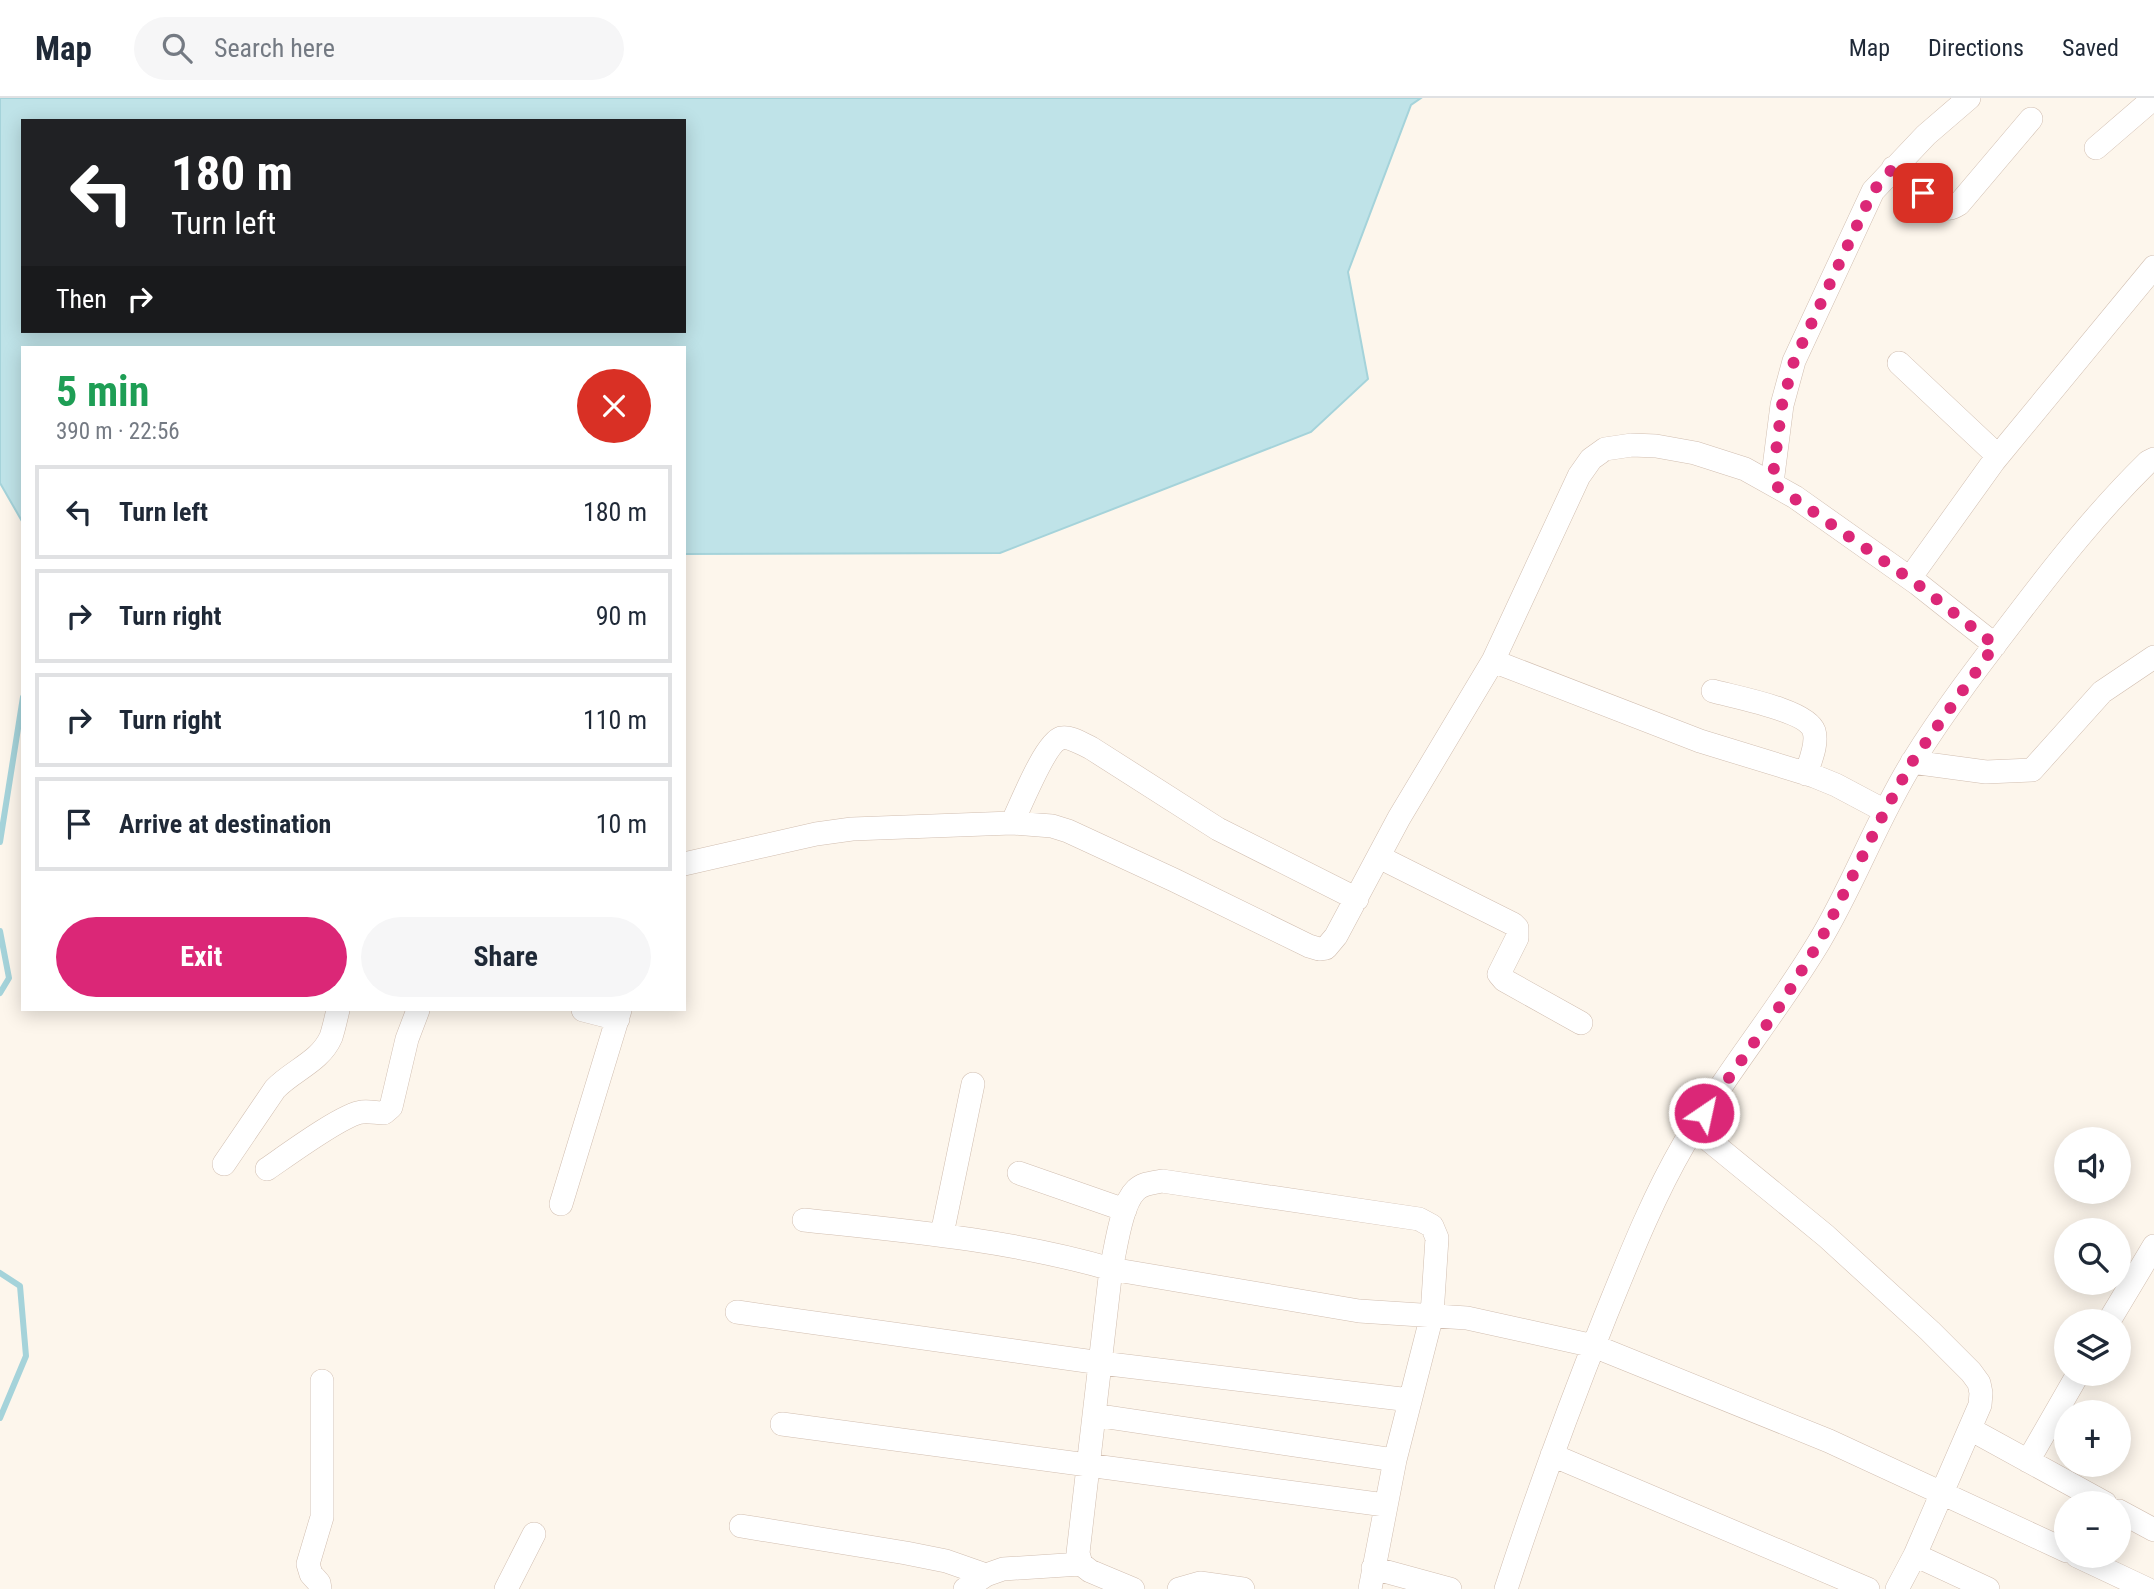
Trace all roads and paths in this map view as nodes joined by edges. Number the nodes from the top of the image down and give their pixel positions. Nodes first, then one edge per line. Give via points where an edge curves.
1 (1969, 98) edge
2 (2154, 98) edge
3 (2031, 119) dead end
4 (2096, 148) dead end
5 (1893, 168) junction
6 (2154, 267) edge
7 (1899, 363) dead end
8 (1998, 456) junction
9 (2154, 459) edge
10 (1772, 483) junction
11 (1910, 578) junction
12 (1995, 645) junction
13 (2154, 657) edge
14 (1493, 662) junction
15 (1713, 691) dead end
16 (1912, 762) junction
17 (1806, 774) junction
18 (1885, 811) junction
19 (1012, 823) junction
20 (1379, 857) junction
21 (686, 864) edge
22 (1357, 899) junction
23 (338, 1011) edge
24 (418, 1011) edge
25 (592, 1011) edge
26 (619, 1014) edge
27 (1581, 1023) dead end
28 (973, 1084) dead end
29 (1694, 1128) junction
30 (224, 1164) dead end
31 (267, 1169) dead end
32 (1019, 1173) dead end
33 (561, 1204) dead end
34 (1125, 1210) junction
35 (804, 1220) dead end
36 (942, 1234) junction
37 (2154, 1245) edge
38 (1111, 1269) junction
39 (2116, 1309) edge
40 (737, 1312) dead end
41 (1432, 1315) junction
42 (1594, 1346) junction
43 (1101, 1363) junction
44 (322, 1381) dead end
45 (2071, 1386) edge
46 (1410, 1400) junction
47 (1094, 1415) junction
48 (782, 1424) dead end
49 (1969, 1429) junction
50 (1552, 1455) junction
51 (1395, 1460) junction
52 (2028, 1461) junction
53 (1088, 1466) junction
54 (2083, 1491) edge
55 (1942, 1492) junction
56 (1385, 1505) junction
57 (2131, 1518) edge
58 (741, 1527) dead end
59 (2154, 1530) edge
60 (534, 1534) dead end
61 (2054, 1545) edge
62 (1915, 1555) junction
63 (1081, 1564) junction
64 (2102, 1568) edge
65 (986, 1575) junction
66 (1372, 1579) edge
67 (320, 1589) edge
68 (506, 1589) edge
69 (965, 1589) edge
70 (1133, 1589) edge
71 (1179, 1589) edge
72 (1243, 1589) edge
73 (1450, 1589) edge
74 (1506, 1589) edge
75 (1868, 1589) edge
76 (1897, 1589) edge
77 (1988, 1589) edge
78 (2147, 1589) edge

1 - 5 street
2 - 4 street
3 - 5 street via 1951,209 1938,205
5 - 10 street via 1863,210 1794,361 1782,405
6 - 8 street
7 - 8 street
8 - 11 street
9 - 12 street via 2115,494
10 - 11 street
10 - 14 street via 1695,453 1656,446 1605,449 1579,477
11 - 12 street
12 - 16 street
13 - 16 street via 2102,692 2032,770 1986,772
14 - 17 street via 1700,741
14 - 20 street
15 - 17 street via 1805,720 1815,735
16 - 18 street
17 - 18 street
18 - 29 street via 1821,939
19 - 21 street via 852,829
19 - 22 street via 1068,831 1319,949 1332,943
19 - 22 street via 1045,753 1062,738 1074,739 1217,829
20 - 22 street
20 - 27 street via 1513,924 1517,938 1499,974
23 - 30 street via 323,1049 275,1089
24 - 31 street via 391,1107 384,1113 352,1115
25 - 26 street
26 - 33 street
28 - 36 street
29 - 42 street via 1640,1231
29 - 49 street via 1826,1236 1971,1372 1981,1393
32 - 34 street
34 - 38 street
34 - 41 street via 1136,1190 1162,1181 1419,1219 1432,1226 1437,1238
35 - 36 street
36 - 38 street via 1064,1255
37 - 39 street
38 - 41 street via 1359,1311
38 - 43 street
40 - 43 street
41 - 42 street via 1467,1318
41 - 46 street
42 - 50 street
42 - 55 street
43 - 46 street
43 - 47 street
44 - 67 street via 322,1517 307,1564
45 - 52 street
46 - 51 street
47 - 51 street
47 - 53 street
48 - 53 street
49 - 52 street
49 - 55 street
50 - 74 street
50 - 75 street
51 - 56 street
52 - 54 street
53 - 56 street
53 - 63 street via 1079,1533
55 - 61 street
55 - 62 street
56 - 66 street
57 - 59 street
58 - 65 street via 906,1553
60 - 68 street
62 - 76 street
62 - 77 street
63 - 65 street via 1003,1569
63 - 70 street
64 - 78 street
65 - 69 street
66 - 73 street
71 - 72 street via 1200,1583

